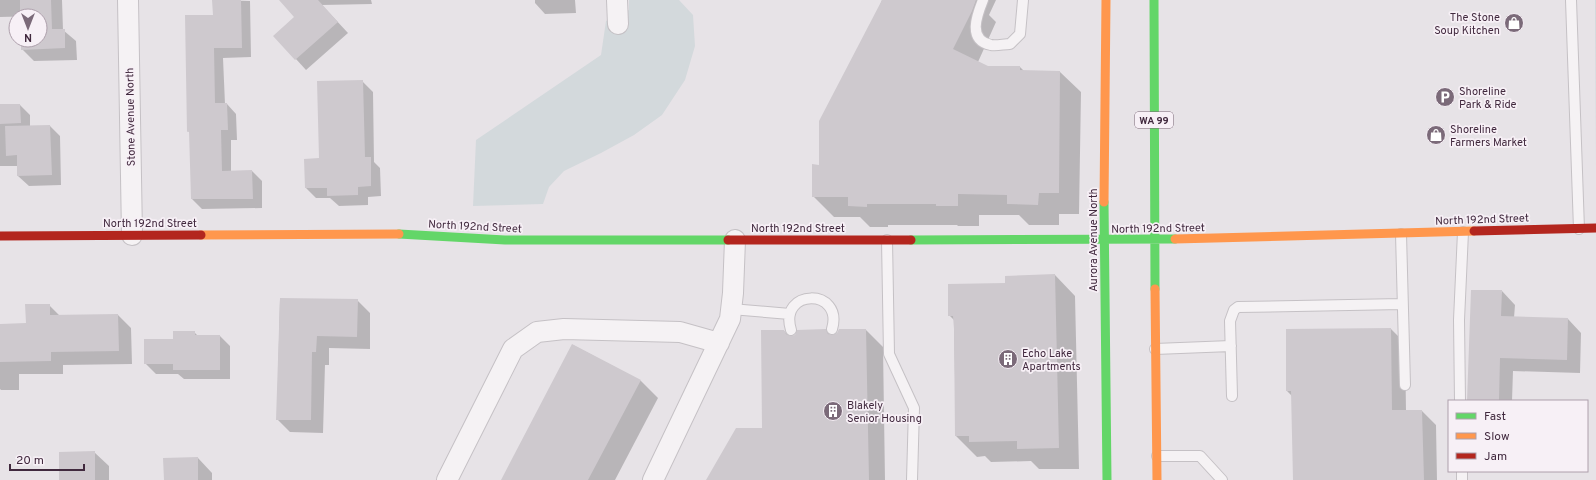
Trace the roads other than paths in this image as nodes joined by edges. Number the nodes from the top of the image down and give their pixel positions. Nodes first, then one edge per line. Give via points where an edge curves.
1 (128, 0) edge
2 (617, 0) edge
3 (983, 0) edge
4 (1023, 0) edge
5 (1106, 0) edge
6 (1154, 0) edge
7 (1571, 0) edge
8 (618, 24) dead end
9 (1596, 228) edge
10 (1579, 229) junction
11 (1463, 232) junction
12 (1401, 234) junction
13 (132, 235) junction
14 (0, 236) edge
15 (735, 240) junction
16 (887, 240) junction
17 (1104, 240) junction
18 (1154, 240) junction
19 (1402, 304) junction
20 (731, 309) junction
21 (790, 314) junction
22 (832, 329) dead end
23 (791, 330) dead end
24 (719, 343) junction
25 (1231, 346) junction
26 (1156, 349) junction
27 (1404, 385) dead end
28 (1232, 396) dead end
29 (1460, 400) edge
30 (1157, 456) junction
31 (447, 480) edge
32 (653, 480) edge
33 (912, 480) edge
34 (1107, 480) edge
35 (1157, 480) edge
36 (1222, 480) edge

1 - 13 street, Stone Avenue North
2 - 8 street
3 - 4 lane via 977,15 975,31 979,38 991,45 1010,44 1020,34
5 - 17 main road, Aurora Avenue North
6 - 18 main road, WA 99
7 - 10 lane
9 - 10 main road, North 192nd Street
10 - 11 main road, North 192nd Street
11 - 12 main road, North 192nd Street
11 - 29 lane via 1459,320
12 - 18 main road, North 192nd Street
12 - 19 lane
13 - 14 main road, North 192nd Street
13 - 15 main road, North 192nd Street via 411,234 505,240
15 - 16 main road, North 192nd Street
15 - 20 street
16 - 17 main road, North 192nd Street
16 - 33 lane via 890,354 914,408
17 - 18 main road, North 192nd Street
17 - 34 main road, Aurora Avenue North
18 - 26 main road, WA 99
19 - 25 lane via 1238,307 1230,321
19 - 27 lane
20 - 21 lane
20 - 24 street via 730,319
21 - 22 lane via 793,307 805,298 820,299 832,309
21 - 23 lane
24 - 31 street via 680,332 564,329 537,332 513,349
24 - 32 street
25 - 26 lane
25 - 28 lane
26 - 30 main road, WA 99
30 - 35 main road, WA 99
30 - 36 lane via 1200,456

